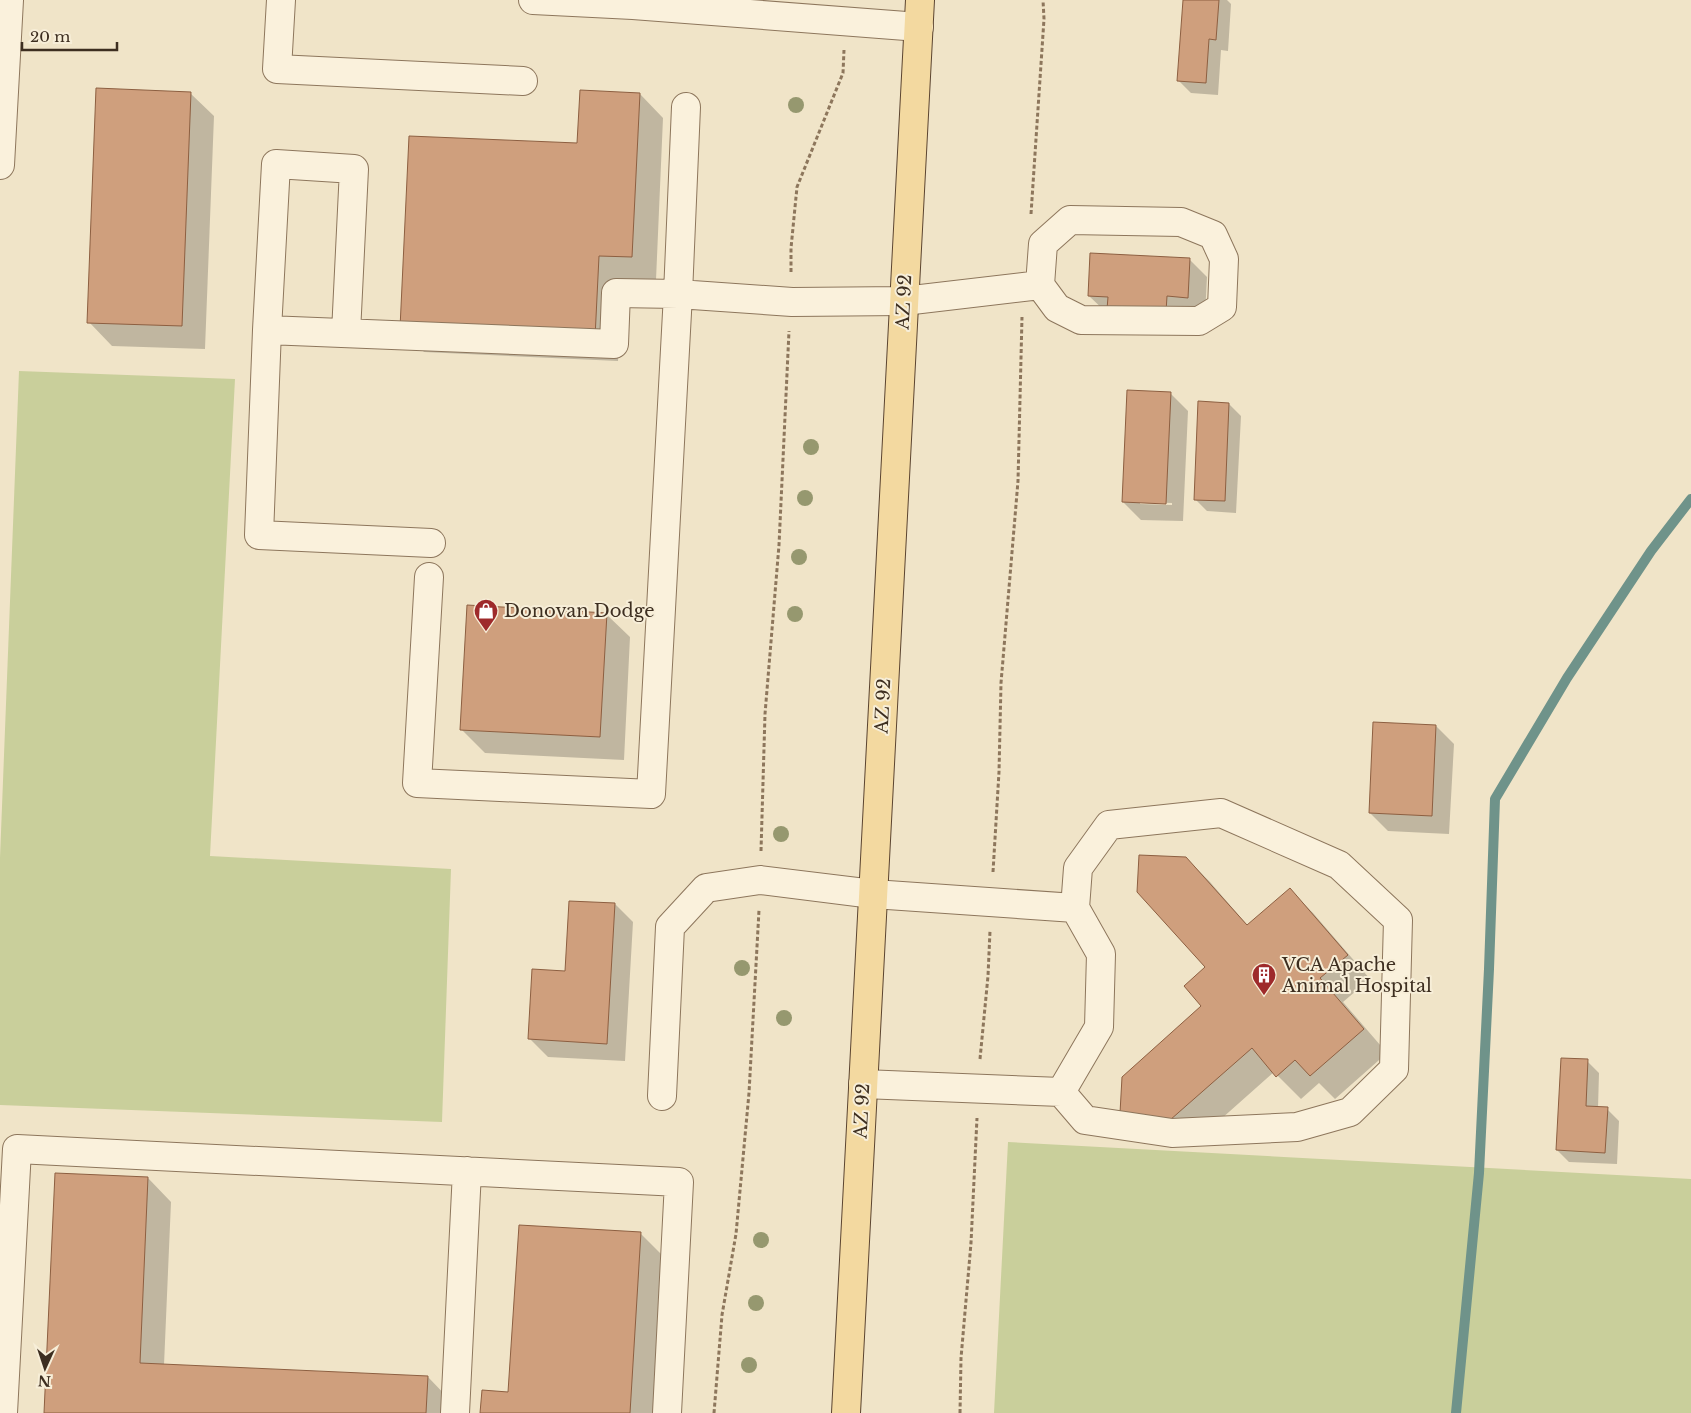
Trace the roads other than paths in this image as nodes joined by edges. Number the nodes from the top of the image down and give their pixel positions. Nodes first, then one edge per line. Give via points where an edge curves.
1 (9, 0) edge
2 (280, 0) edge
3 (533, 0) edge
4 (633, 3) edge
5 (920, 13) edge
6 (523, 81) dead end
7 (686, 107) dead end
8 (0, 165) edge
9 (1032, 286) junction
10 (678, 294) junction
11 (904, 301) junction
12 (267, 330) junction
13 (346, 333) junction
14 (431, 543) dead end
15 (429, 578) dead end
16 (873, 894) junction
17 (1076, 908) junction
18 (863, 1084) junction
19 (1061, 1092) junction
20 (662, 1096) dead end
21 (467, 1171) junction
22 (3, 1413) edge
23 (455, 1413) edge
24 (667, 1413) edge
25 (846, 1413) edge

1 - 8 street
2 - 6 street via 276,69
3 - 4 street
4 - 5 street via 846,21
5 - 11 main road, AZ 92 / AZ 92
7 - 10 street
9 - 9 street via 1057,308 1081,320 1199,321 1222,307 1224,259 1213,235 1181,222 1070,220 1043,244
9 - 11 street
10 - 11 street via 792,302
10 - 13 street via 616,293 614,344
10 - 15 street via 651,794 417,783
11 - 16 main road, AZ 92 / AZ 92
12 - 13 street
12 - 13 street via 276,164 354,169
12 - 14 street via 259,535
16 - 17 street
16 - 18 main road, AZ 92 / AZ 92
16 - 20 street via 760,880 706,888 670,927
17 - 19 street via 1100,954 1098,1027
17 - 19 street via 1078,868 1109,825 1221,813 1339,865 1398,920 1394,1069 1350,1112 1297,1127 1172,1133 1085,1120
18 - 19 street
18 - 25 main road, AZ 92 / AZ 92
21 - 22 street via 16,1149
21 - 23 street
21 - 24 street via 679,1182

